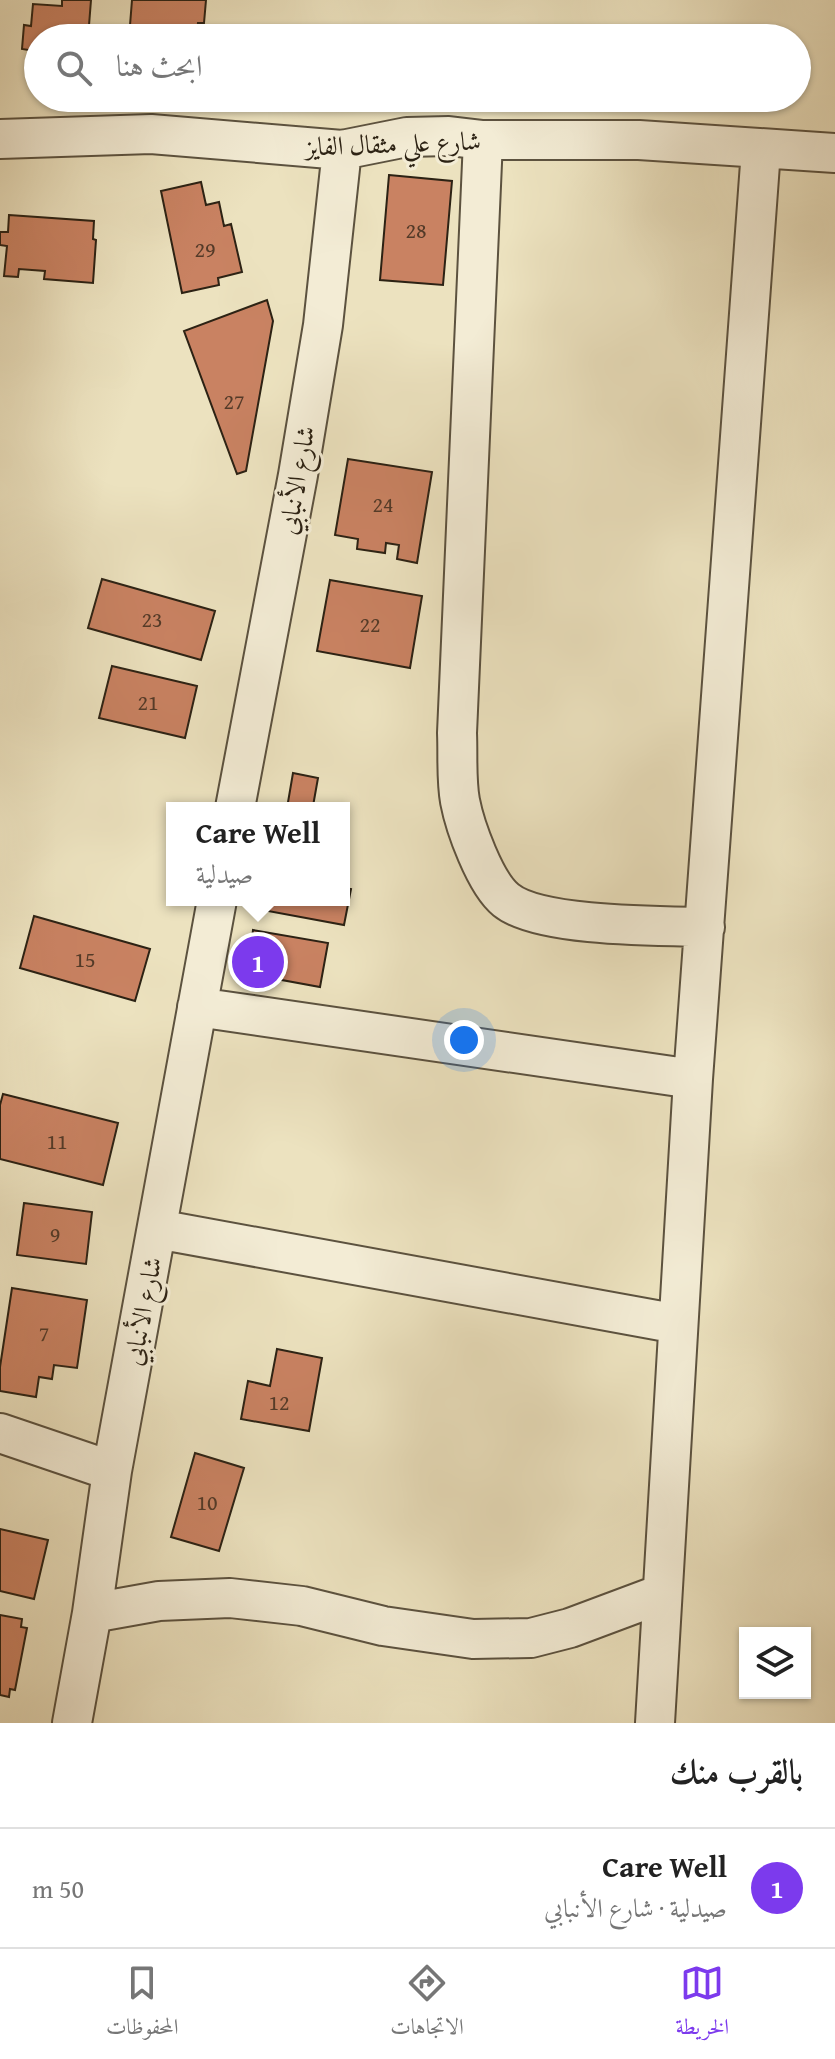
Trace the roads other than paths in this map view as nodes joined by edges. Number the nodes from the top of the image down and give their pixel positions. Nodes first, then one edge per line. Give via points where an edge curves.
1 (0, 139) edge
2 (483, 140) junction
3 (342, 150) junction
4 (761, 150) junction
5 (835, 153) edge
6 (236, 802) edge
7 (216, 906) edge
8 (705, 927) junction
9 (197, 1007) junction
10 (693, 1079) junction
11 (157, 1229) junction
12 (678, 1324) junction
13 (0, 1433) edge
14 (112, 1471) junction
15 (661, 1594) junction
16 (92, 1613) junction
17 (72, 1723) edge
18 (655, 1723) edge

1 - 3 street, شارع علي مثقال الفايز via 151,134
2 - 3 street, شارع علي مثقال الفايز via 407,137
2 - 4 street, شارع علي مثقال الفايز via 639,140
2 - 8 street via 457,733 460,800 485,873 506,901 545,917
3 - 6 street, شارع الأنبابي via 320,340
4 - 5 street, شارع علي مثقال الفايز
4 - 8 street
7 - 9 street, شارع الأنبابي
8 - 10 street
9 - 10 street
9 - 11 street, شارع الأنبابي
10 - 12 street
11 - 12 street
11 - 14 street, شارع الأنبابي
12 - 15 street
13 - 14 street
14 - 16 street, شارع الأنبابي
15 - 16 street via 531,1638 473,1639 383,1626 302,1606 230,1598 159,1601
15 - 18 street
16 - 17 street, شارع الأنبابي

